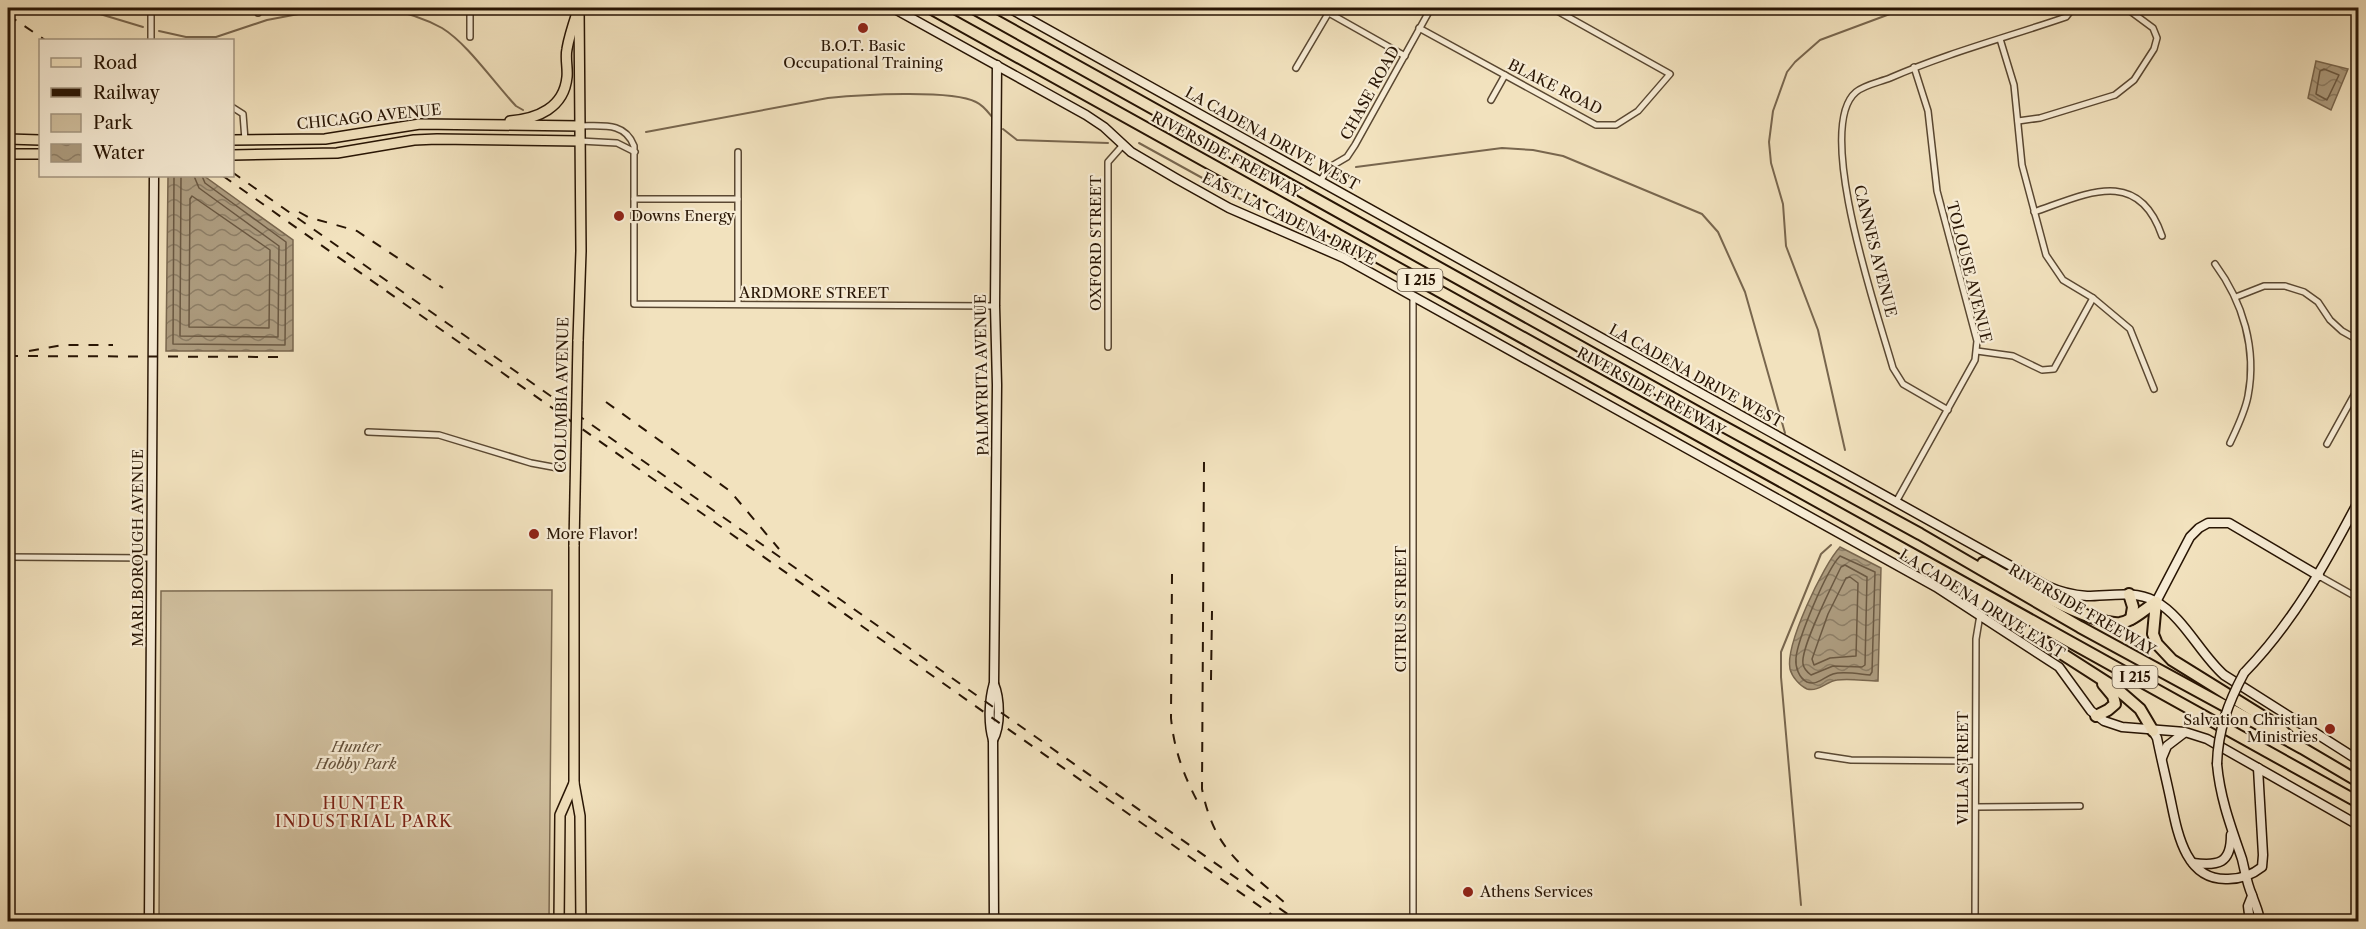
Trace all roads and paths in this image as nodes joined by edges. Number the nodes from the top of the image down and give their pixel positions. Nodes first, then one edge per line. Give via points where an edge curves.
1 (151, 8) edge
2 (470, 8) edge
3 (579, 8) edge
4 (893, 8) edge
5 (930, 8) edge
6 (974, 8) edge
7 (1009, 8) edge
8 (1320, 8) edge
9 (1431, 8) edge
10 (1552, 8) edge
11 (2073, 8) edge
12 (2127, 8) edge
13 (1329, 12) junction
14 (1419, 28) junction
15 (470, 37) dead end
16 (151, 39) edge
17 (2000, 39) junction
18 (1405, 56) junction
19 (997, 66) junction
20 (1914, 67) junction
21 (1296, 68) dead end
22 (1505, 75) junction
23 (1491, 100) dead end
24 (234, 108) edge
25 (2018, 121) junction
26 (478, 125) junction
27 (580, 126) junction
28 (8, 140) edge
29 (39, 140) edge
30 (234, 140) edge
31 (245, 140) junction
32 (580, 141) junction
33 (1123, 145) junction
34 (635, 152) junction
35 (738, 152) dead end
36 (8, 154) edge
37 (39, 154) edge
38 (234, 155) edge
39 (246, 155) junction
40 (154, 177) edge
41 (1320, 182) junction
42 (634, 199) junction
43 (738, 199) junction
44 (2034, 212) junction
45 (2162, 236) dead end
46 (2215, 264) dead end
47 (1413, 297) junction
48 (2236, 297) junction
49 (2093, 298) junction
50 (738, 304) junction
51 (995, 306) junction
52 (2358, 340) edge
53 (1108, 347) dead end
54 (1977, 351) junction
55 (2358, 388) edge
56 (2154, 389) dead end
57 (1948, 410) junction
58 (368, 432) dead end
59 (2230, 443) dead end
60 (2327, 444) dead end
61 (558, 468) dead end
62 (1896, 502) junction
63 (2358, 502) edge
64 (1920, 534) junction
65 (1868, 549) joint
66 (1911, 552) junction
67 (8, 557) edge
68 (152, 558) junction
69 (2319, 576) junction
70 (2128, 594) junction
71 (2358, 598) edge
72 (2156, 602) junction
73 (1980, 615) junction
74 (2131, 619) junction
75 (2092, 674) junction
76 (2096, 716) junction
77 (2152, 731) junction
78 (2185, 732) junction
79 (2302, 748) junction
80 (1818, 755) dead end
81 (2162, 759) junction
82 (2358, 760) edge
83 (1975, 761) junction
84 (2258, 768) junction
85 (2358, 781) edge
86 (574, 783) junction
87 (2358, 802) edge
88 (2080, 806) dead end
89 (1976, 807) junction
90 (2358, 825) edge
91 (2231, 829) junction
92 (2193, 863) junction
93 (2247, 876) junction
94 (2252, 896) junction
95 (149, 921) edge
96 (559, 921) edge
97 (581, 921) edge
98 (994, 921) edge
99 (1413, 921) edge
100 (1975, 921) edge
101 (2250, 921) edge
102 (2260, 921) edge

1 - 16 street
2 - 15 street
3 - 26 main road via 567,51 567,78 556,103 536,117
3 - 27 main road, COLUMBIA AVENUE
4 - 19 main road, EAST LA CADENA DRIVE
5 - 66 highway, RIVERSIDE FREEWAY / I 215
6 - 64 highway, RIVERSIDE FREEWAY / I 215
7 - 41 main road, LA CADENA DRIVE WEST
8 - 13 street
9 - 14 street, CHASE ROAD
10 - 22 street, BLAKE ROAD via 1670,74 1638,111 1616,125 1596,125
11 - 17 street, CANNES AVENUE via 2066,17
12 - 25 street via 2153,28 2157,38 2134,80 2115,95
13 - 18 street
13 - 21 street
14 - 18 street, CHASE ROAD
14 - 22 street, BLAKE ROAD
17 - 20 street, CANNES AVENUE
17 - 25 street via 2014,85
18 - 41 street, CHASE ROAD via 1347,157 1330,167
19 - 33 main road, EAST LA CADENA DRIVE via 1086,115
19 - 51 main road, PALMYRITA AVENUE
20 - 54 street, TOLOUSE AVENUE via 1925,98 1937,191
20 - 57 street, CANNES AVENUE via 1856,92 1843,114 1840,134 1846,195 1893,368 1903,384
22 - 23 street
24 - 31 street via 243,114
25 - 44 street via 2022,165
26 - 27 main road, CHICAGO AVENUE
26 - 31 main road, CHICAGO AVENUE via 420,124 325,139
27 - 32 main road, COLUMBIA AVENUE
27 - 34 street via 622,129 630,136
28 - 29 main road
30 - 31 main road, CHICAGO AVENUE
31 - 39 main road
32 - 34 street via 617,143
32 - 39 main road, CHICAGO AVENUE via 437,139 338,153
32 - 86 main road, COLUMBIA AVENUE, bridge
33 - 47 main road, EAST LA CADENA DRIVE via 1229,208 1344,258
33 - 53 street, OXFORD STREET via 1108,162
34 - 42 street
35 - 43 street
36 - 37 main road
38 - 39 main road, CHICAGO AVENUE
40 - 68 main road, MARLBOROUGH AVENUE
41 - 62 main road, LA CADENA DRIVE WEST
42 - 43 street
42 - 50 street, ARDMORE STREET via 634,304
43 - 50 street
44 - 45 street via 2092,193 2116,190 2141,202 2155,218
44 - 49 street via 2046,255 2054,268 2063,279
46 - 48 street
47 - 65 main road, EAST LA CADENA DRIVE
47 - 99 street, CITRUS STREET
48 - 52 street via 2264,286 2285,286 2304,292 2318,302 2342,331
48 - 59 street via 2244,320 2250,376 2245,407
49 - 54 street via 2054,369 2042,370 2013,356
49 - 56 street via 2130,329
50 - 51 street, ARDMORE STREET
51 - 98 main road, PALMYRITA AVENUE via 991,705
54 - 57 street, TOLOUSE AVENUE
55 - 60 street
57 - 62 street, TOLOUSE AVENUE
58 - 61 street via 439,435
62 - 70 main road, LA CADENA DRIVE WEST via 2059,591 2089,596
63 - 69 main road
64 - 74 highway via 1956,548 2093,618 2116,623
64 - 79 highway, RIVERSIDE FREEWAY / I 215
65 - 73 main road, LA CADENA DRIVE EAST
66 - 75 highway via 1931,573
66 - 87 highway, RIVERSIDE FREEWAY / I 215
67 - 68 street
68 - 95 main road, MARLBOROUGH AVENUE
69 - 71 street
69 - 72 main road via 2229,523 2208,523 2190,537
69 - 91 main road, bridge via 2289,621 2244,673 2224,714 2217,764 2219,788
70 - 72 main road, LA CADENA DRIVE WEST
70 - 74 highway via 2133,607
72 - 74 highway
72 - 79 highway via 2154,634 2157,644 2172,660 2276,724
72 - 82 main road, LA CADENA DRIVE WEST via 2224,675
73 - 76 main road, LA CADENA DRIVE EAST via 2059,667
73 - 83 street, VILLA STREET via 1976,639
75 - 76 highway via 2115,700 2112,708
75 - 77 highway via 2140,709
76 - 77 main road via 2122,727
77 - 78 main road
77 - 81 main road
78 - 81 main road via 2172,740
78 - 84 main road via 2207,739
79 - 85 highway, RIVERSIDE FREEWAY / I 215
80 - 83 street via 1851,760
81 - 92 main road via 2180,841
83 - 89 street, VILLA STREET
84 - 90 main road
84 - 93 main road via 2264,862
86 - 96 main road, COLUMBIA AVENUE via 560,815
86 - 97 main road, COLUMBIA AVENUE via 580,816
88 - 89 street
89 - 100 street, VILLA STREET
91 - 92 main road via 2230,851 2222,862
91 - 93 main road
92 - 93 main road via 2206,875 2218,879
93 - 94 main road
94 - 101 main road via 2248,906
94 - 102 main road

